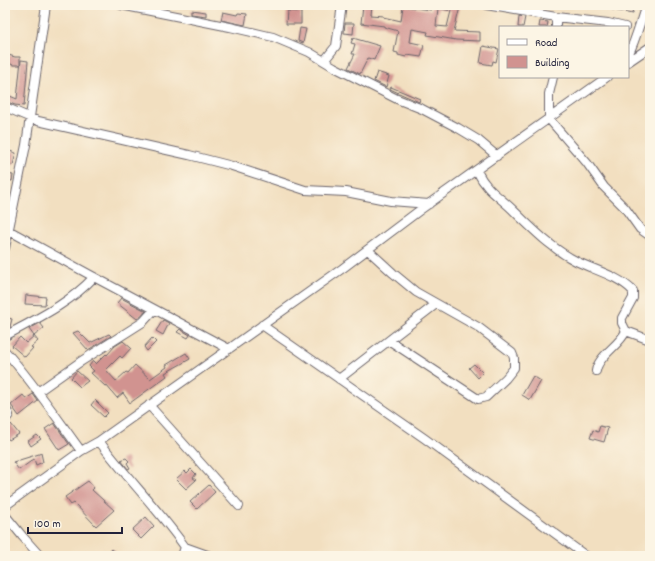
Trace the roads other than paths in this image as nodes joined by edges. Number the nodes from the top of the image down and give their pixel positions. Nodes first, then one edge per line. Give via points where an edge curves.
1 (46, 5) edge
2 (121, 5) edge
3 (342, 5) edge
4 (486, 5) edge
5 (646, 5) edge
6 (556, 17) junction
7 (556, 26) edge
8 (621, 26) edge
9 (629, 28) edge
10 (637, 29) junction
11 (647, 50) edge
12 (629, 53) edge
13 (650, 59) edge
14 (324, 61) junction
15 (629, 61) edge
16 (552, 78) edge
17 (606, 78) edge
18 (5, 107) edge
19 (29, 118) junction
20 (549, 119) junction
21 (497, 156) junction
22 (477, 171) junction
23 (429, 204) junction
24 (8, 220) edge
25 (8, 230) junction
26 (650, 236) edge
27 (5, 248) edge
28 (368, 250) junction
29 (94, 277) junction
30 (436, 304) junction
31 (154, 310) junction
32 (262, 325) junction
33 (626, 331) junction
34 (5, 336) edge
35 (650, 340) edge
36 (390, 341) junction
37 (228, 349) junction
38 (5, 350) edge
39 (596, 371) dead end
40 (339, 379) junction
41 (39, 391) junction
42 (149, 405) junction
43 (5, 407) edge
44 (5, 420) edge
45 (99, 441) junction
46 (81, 451) junction
47 (5, 506) edge
48 (239, 506) dead end
49 (5, 515) edge
50 (185, 547) junction
51 (40, 556) edge
52 (182, 556) edge
53 (210, 556) edge
54 (586, 556) edge

1 - 19 street
2 - 14 street via 273,37
3 - 14 street via 336,46
4 - 6 street
5 - 10 street
6 - 7 street
6 - 8 street
9 - 10 street
10 - 12 street
11 - 13 street
11 - 15 street
14 - 21 street via 458,128
16 - 20 street
17 - 20 street
18 - 19 street
19 - 23 street via 232,166 305,190 346,192 391,201
19 - 24 street via 26,145
20 - 21 street
20 - 26 street via 583,158 604,188 625,208 640,229
21 - 22 street
22 - 23 street
22 - 33 street via 482,183 546,242 569,257 615,278 633,290 633,298 622,318
23 - 28 street
24 - 25 street
25 - 27 street
25 - 29 street
28 - 30 street via 416,292
28 - 32 street
29 - 31 street
29 - 34 street via 67,302
30 - 36 street
30 - 36 street via 478,327 512,353 514,368 486,397 478,399
31 - 37 street
31 - 41 street via 137,326
32 - 37 street
32 - 40 street
33 - 35 street
33 - 39 street via 599,363
36 - 40 street
37 - 42 street
38 - 41 street
40 - 54 street
41 - 46 street
42 - 45 street
42 - 48 street
43 - 44 street via 10,415
45 - 46 street
45 - 50 street
46 - 47 street
49 - 51 street
50 - 52 street
50 - 53 street

